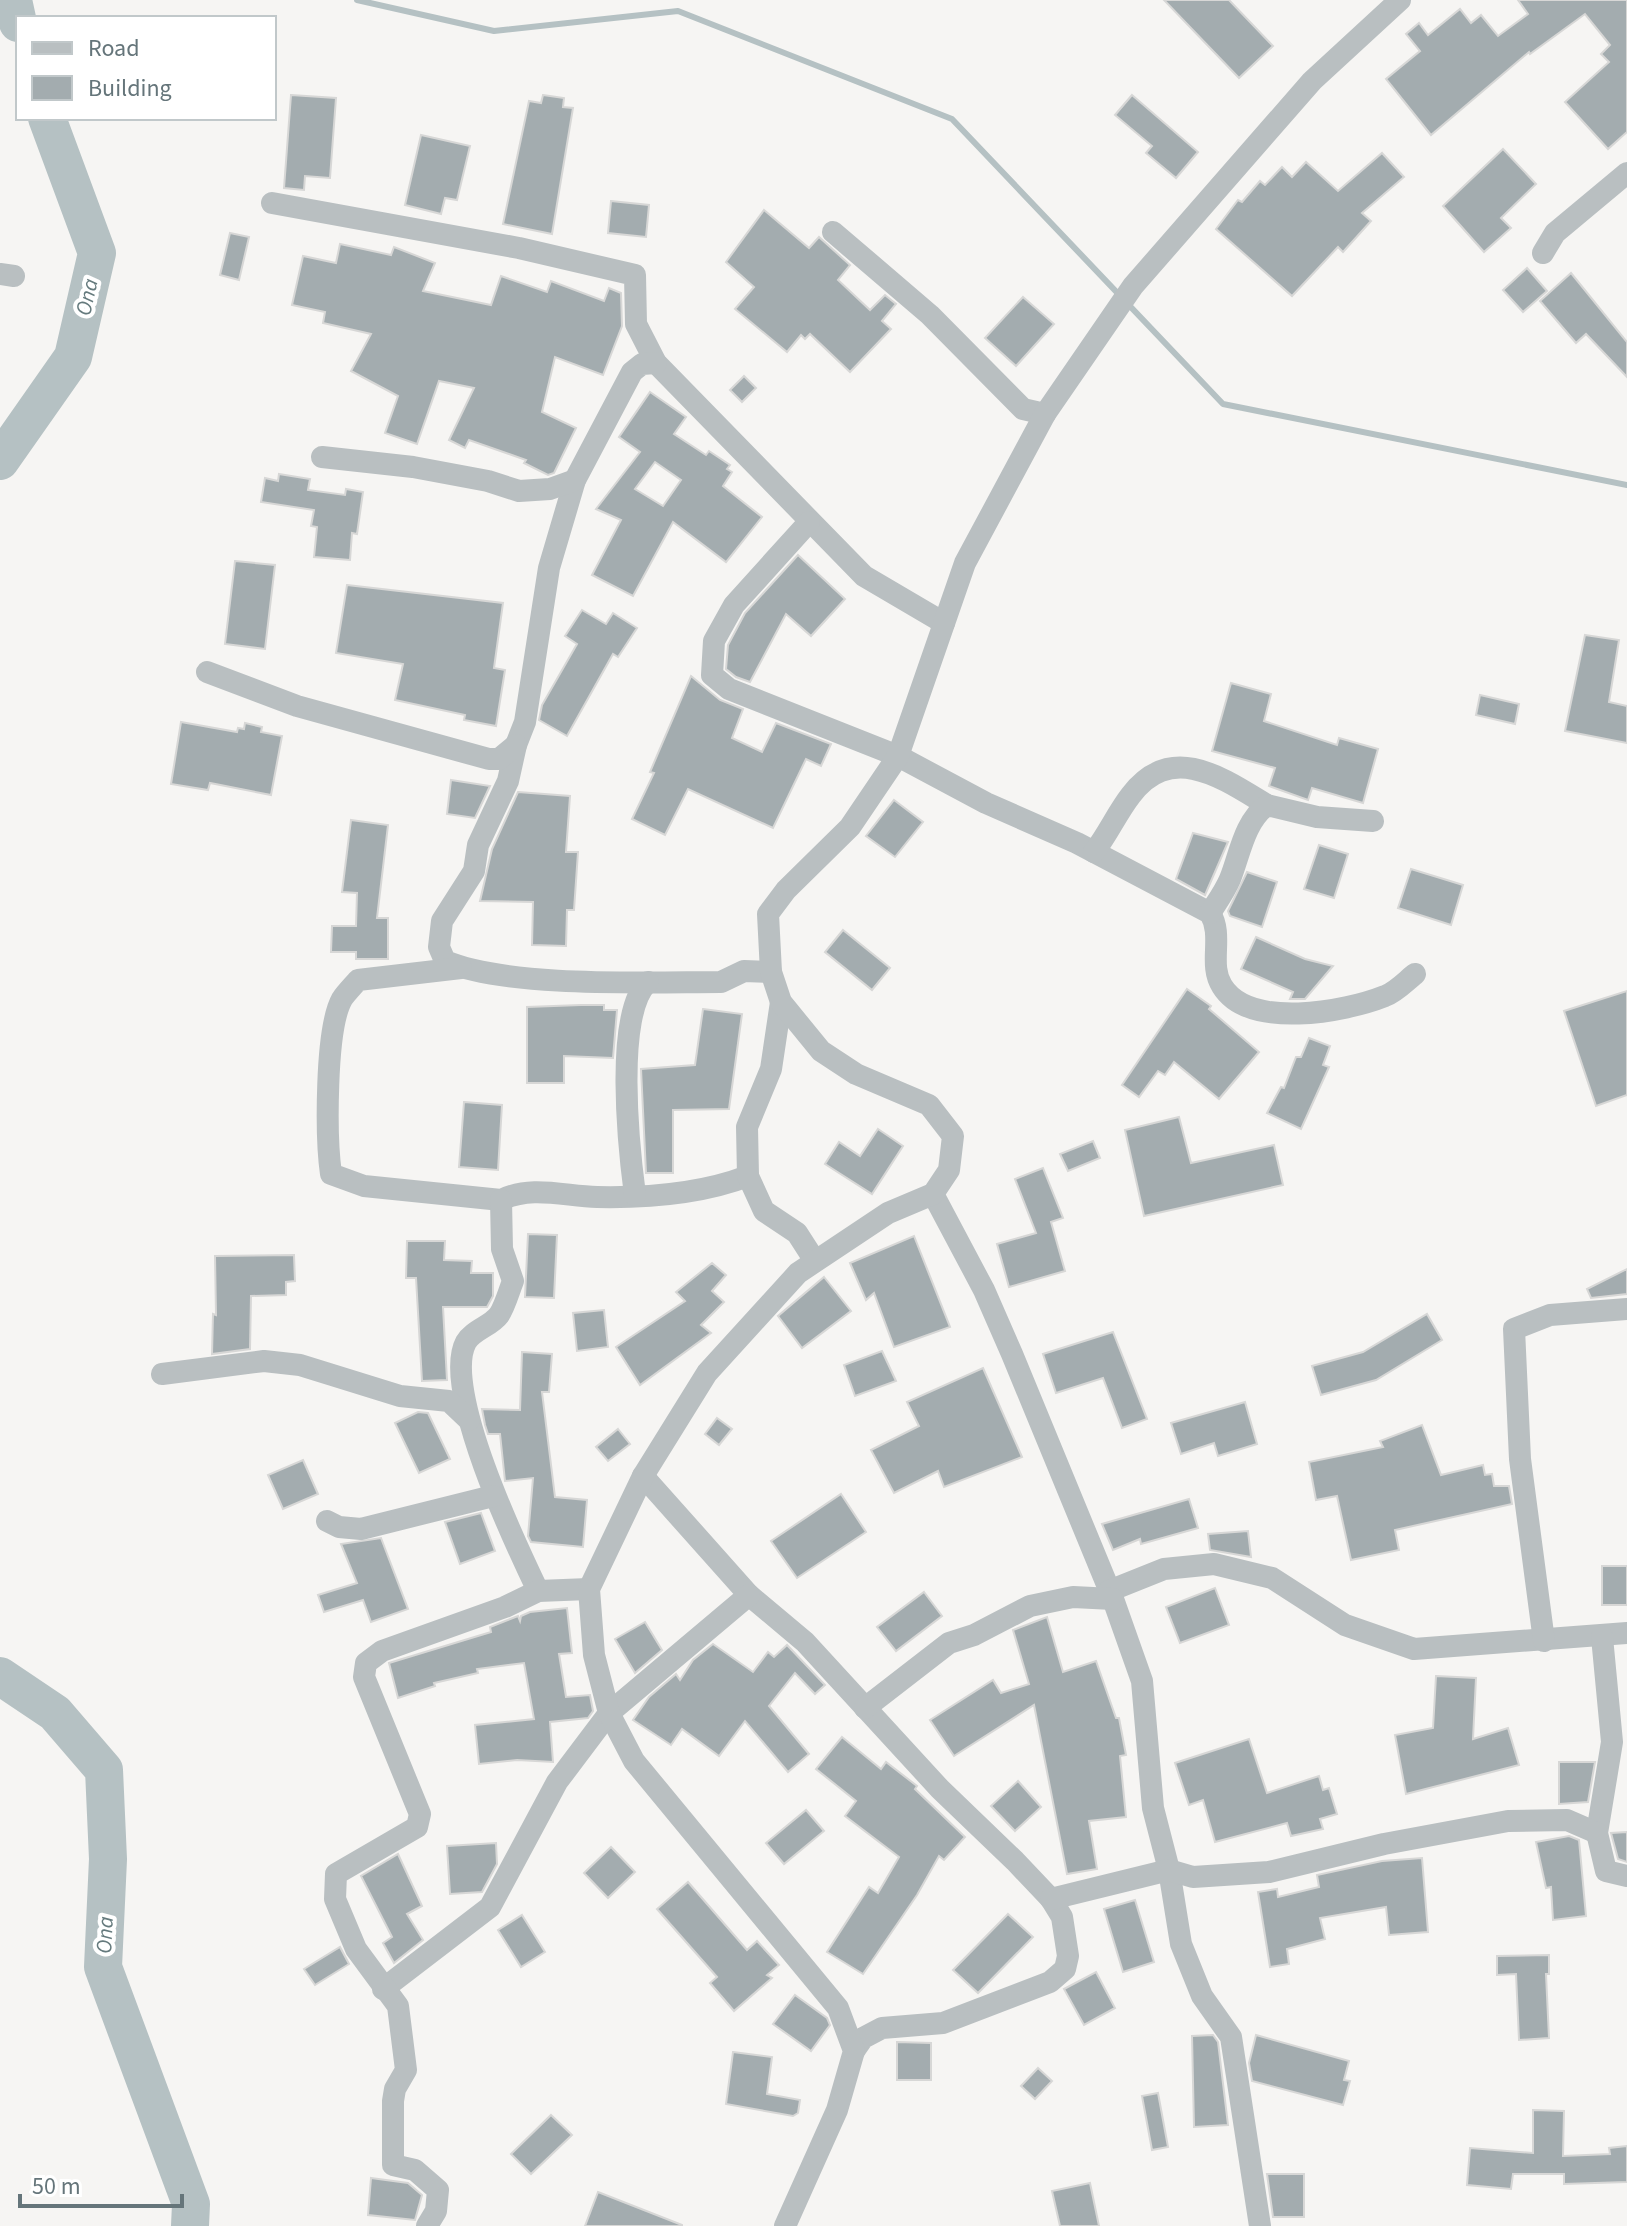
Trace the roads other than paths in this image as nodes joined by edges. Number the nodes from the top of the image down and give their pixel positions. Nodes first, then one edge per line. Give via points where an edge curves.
1 (1400, 0) edge
2 (1627, 173) edge
3 (272, 203) dead end
4 (833, 232) dead end
5 (1543, 253) dead end
6 (656, 363) junction
7 (1045, 414) junction
8 (322, 457) dead end
9 (575, 480) junction
10 (809, 522) junction
11 (904, 603) junction
12 (946, 616) junction
13 (933, 654) junction
14 (207, 672) dead end
15 (516, 745) junction
16 (898, 756) junction
17 (1267, 805) junction
18 (1373, 821) dead end
19 (1094, 852) junction
20 (1210, 913) junction
21 (461, 968) junction
22 (771, 972) junction
23 (1415, 974) dead end
24 (648, 982) junction
25 (781, 1002) junction
26 (748, 1176) junction
27 (933, 1194) junction
28 (635, 1195) junction
29 (501, 1200) junction
30 (815, 1261) junction
31 (1627, 1309) edge
32 (162, 1374) dead end
33 (469, 1420) junction
34 (643, 1476) junction
35 (493, 1496) junction
36 (327, 1521) dead end
37 (589, 1589) junction
38 (538, 1591) junction
39 (749, 1595) junction
40 (1111, 1595) junction
41 (1627, 1633) edge
42 (1602, 1637) junction
43 (1544, 1641) junction
44 (865, 1708) junction
45 (609, 1713) junction
46 (1597, 1833) junction
47 (1169, 1870) junction
48 (1627, 1876) edge
49 (1051, 1899) junction
50 (383, 1989) junction
51 (854, 2051) junction
52 (427, 2226) edge
53 (785, 2226) edge
54 (1260, 2226) edge

1 - 7 street via 1312,81 1133,286
2 - 5 street via 1555,233
3 - 6 street via 635,275 636,324
4 - 7 street via 930,315 1023,409
6 - 9 street via 632,372
6 - 10 street
7 - 12 street via 965,563
8 - 9 street via 413,467 519,491 550,489
9 - 15 street via 549,568 525,722
10 - 11 street via 864,576
10 - 16 street via 734,605 714,641 712,675 729,689
11 - 12 street
11 - 13 street
12 - 13 street
13 - 16 street
14 - 15 street via 297,706 489,759 499,759
15 - 21 street via 508,781 478,845 474,871 442,921 439,947 445,961
16 - 19 street
16 - 22 street via 850,827 768,914
17 - 18 street via 1317,817
17 - 19 street via 1200,768 1170,768 1144,779
17 - 20 street via 1248,828 1229,882
19 - 20 street
20 - 23 street via 1218,936 1216,970 1222,986 1241,1005 1282,1013 1333,1012 1388,995
21 - 24 street via 522,977
21 - 29 street via 358,980 341,1001 330,1066 326,1140 331,1174 364,1186
22 - 24 street via 744,971 721,982
22 - 25 street
24 - 28 street via 637,992 630,1021 625,1089
25 - 26 street via 771,1069 747,1127
25 - 27 street via 821,1051 856,1074 929,1105 953,1136 949,1170
26 - 28 street via 713,1189
26 - 30 street via 764,1211 797,1233
27 - 30 street via 888,1213
27 - 40 street via 1012,1354
28 - 29 street via 519,1191
29 - 33 street via 502,1249 513,1281 499,1316 467,1340 461,1357
30 - 34 street via 707,1373
31 - 43 street via 1550,1315 1514,1329 1520,1459
32 - 33 street via 264,1361 300,1365 400,1396 449,1401
33 - 35 street
34 - 37 street
34 - 39 street
35 - 36 street via 361,1529
35 - 38 street
37 - 38 street
37 - 45 street via 594,1655
38 - 50 street via 382,1651 366,1663 364,1677 420,1814 417,1827 336,1874 333,1887 356,1949
39 - 44 street via 805,1642
39 - 45 street
40 - 43 street via 1164,1569 1214,1564 1272,1578 1345,1625 1414,1649
40 - 44 street via 1030,1606 949,1643
40 - 47 street via 1142,1681 1153,1808
41 - 42 street
42 - 43 street
42 - 46 street via 1612,1742
44 - 49 street
45 - 50 street via 557,1782 490,1907
45 - 51 street via 634,1761 838,2008
46 - 47 street via 1567,1820 1508,1821 1269,1872 1193,1877
46 - 48 street via 1606,1871
47 - 49 street
47 - 54 street via 1181,1944 1202,1996 1231,2037
49 - 51 street via 1062,1917 1068,1956 1065,1969 1050,1982 943,2023 882,2028 863,2038
50 - 52 street via 398,2006 406,2070 393,2101 393,2165 415,2170 438,2190 436,2211
51 - 53 street via 837,2110

